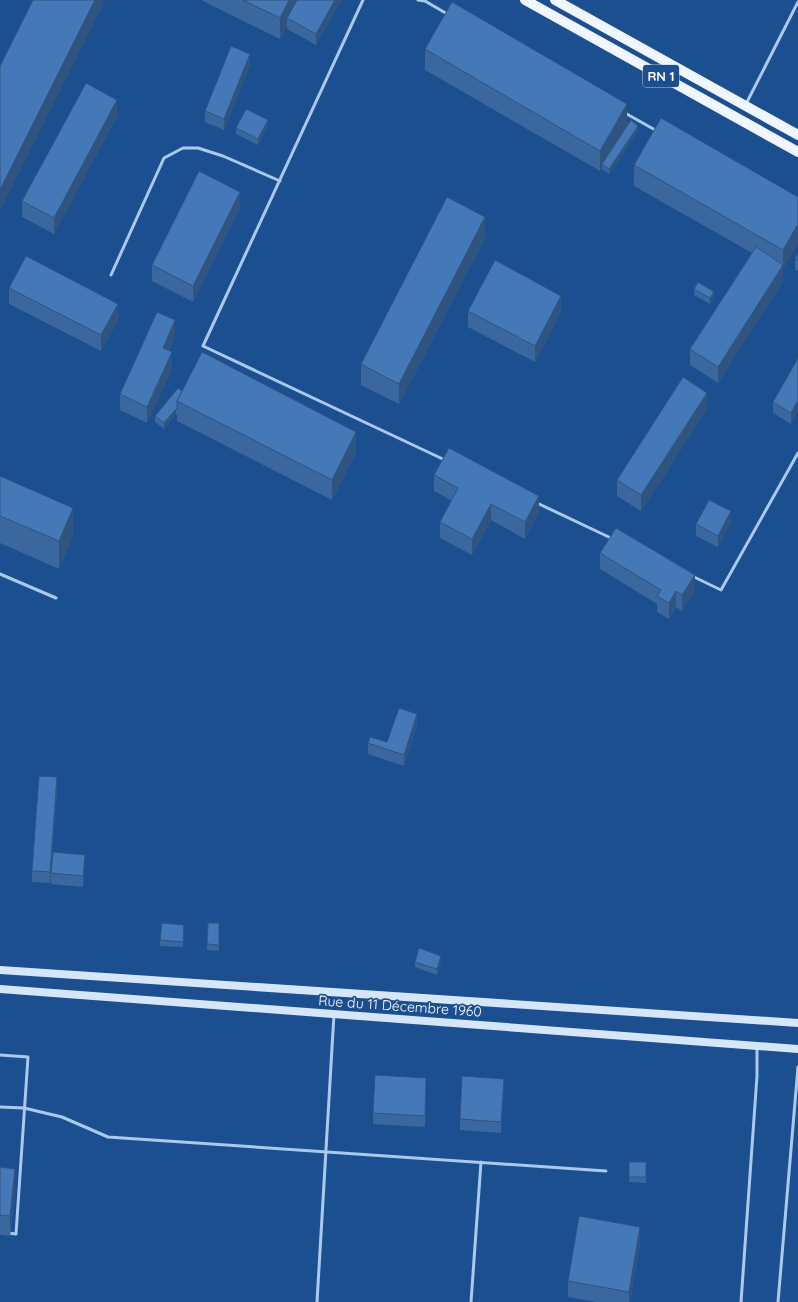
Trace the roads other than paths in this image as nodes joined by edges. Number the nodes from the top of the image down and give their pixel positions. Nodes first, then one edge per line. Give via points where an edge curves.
1 (364, 0) edge
2 (418, 0) edge
3 (525, 0) edge
4 (555, 0) edge
5 (798, 2) edge
6 (453, 17) edge
7 (745, 105) junction
8 (619, 109) edge
9 (660, 132) edge
10 (798, 135) edge
11 (798, 152) edge
12 (280, 181) junction
13 (111, 275) dead end
14 (798, 453) edge
15 (448, 462) edge
16 (534, 502) edge
17 (614, 539) edge
18 (685, 573) edge
19 (0, 574) edge
20 (56, 598) dead end
21 (0, 970) edge
22 (0, 990) edge
23 (334, 1014) junction
24 (798, 1023) edge
25 (757, 1046) junction
26 (798, 1049) edge
27 (0, 1055) edge
28 (798, 1067) edge
29 (0, 1107) edge
30 (24, 1108) junction
31 (325, 1151) junction
32 (481, 1162) junction
33 (606, 1170) dead end
34 (0, 1232) edge
35 (317, 1302) edge
36 (471, 1302) edge
37 (741, 1302) edge
38 (778, 1302) edge

1 - 12 lane
2 - 6 lane
3 - 11 main road, RN 1
4 - 7 main road, RN 1
5 - 7 lane
7 - 10 main road, RN 1
8 - 9 lane
12 - 13 lane via 198,148 183,148 164,158
12 - 15 lane via 204,346
14 - 18 lane via 721,590
16 - 17 lane
19 - 20 lane
21 - 24 main road, Rue du 11 Décembre 1960
22 - 23 main road, Rue du 11 Décembre 1960
23 - 25 main road, Rue du 11 Décembre 1960
23 - 31 lane
25 - 26 main road, Rue du 11 Décembre 1960
25 - 37 lane
27 - 30 lane via 28,1057
28 - 38 lane
29 - 30 lane
30 - 31 lane via 62,1117 108,1137
30 - 34 lane via 16,1234
31 - 32 lane
31 - 35 lane
32 - 33 lane
32 - 36 lane

